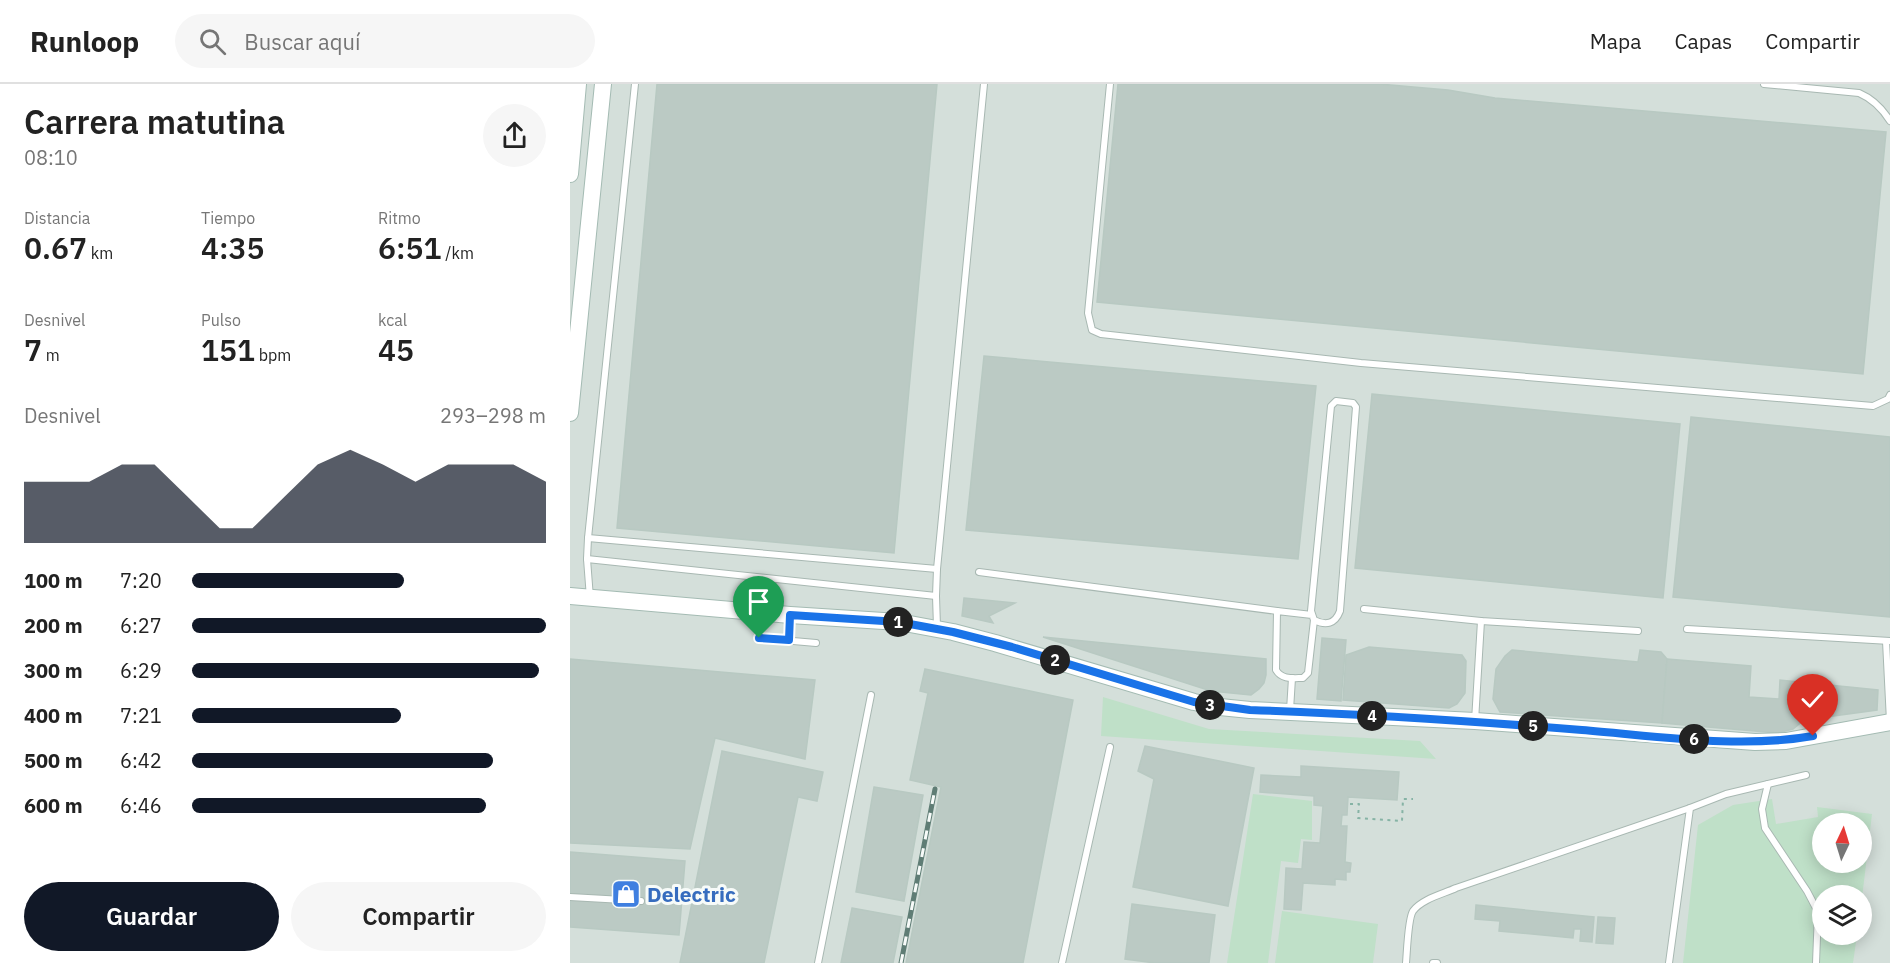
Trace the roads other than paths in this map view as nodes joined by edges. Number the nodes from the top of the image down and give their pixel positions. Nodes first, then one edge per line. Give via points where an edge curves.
1 (578, 84) edge
2 (603, 84) edge
3 (635, 84) edge
4 (984, 84) edge
5 (1110, 84) edge
6 (1764, 84) edge
7 (1890, 121) edge
8 (571, 147) edge
9 (570, 174) edge
10 (1890, 395) edge
11 (570, 413) edge
12 (588, 538) junction
13 (587, 559) junction
14 (937, 569) junction
15 (979, 572) dead end
16 (570, 596) edge
17 (936, 596) junction
18 (590, 598) junction
19 (1364, 609) dead end
20 (1277, 611) junction
21 (790, 615) junction
22 (1313, 617) junction
23 (1482, 621) junction
24 (1687, 629) dead end
25 (937, 630) junction
26 (1638, 631) dead end
27 (759, 638) dead end
28 (789, 640) junction
29 (1888, 641) edge
30 (816, 643) dead end
31 (1292, 678) junction
32 (871, 695) dead end
33 (1290, 711) junction
34 (1474, 721) junction
35 (1890, 722) edge
36 (1110, 747) dead end
37 (1806, 775) dead end
38 (1768, 784) junction
39 (1690, 808) junction
40 (570, 897) edge
41 (641, 901) dead end
42 (818, 963) edge
43 (1062, 963) edge
44 (1406, 963) edge
45 (1670, 963) edge
46 (1816, 963) edge

1 - 8 main road
2 - 11 main road
3 - 12 lane
4 - 14 lane
5 - 10 lane via 1088,313 1092,330 1101,334 1361,363 1873,406
6 - 7 lane via 1859,93 1879,106
8 - 9 main road
12 - 13 lane
12 - 14 lane
13 - 17 lane
13 - 18 lane
14 - 17 lane
15 - 20 lane
16 - 18 main road
17 - 25 lane
18 - 21 main road
19 - 23 lane
20 - 22 lane
20 - 31 lane via 1276,670
21 - 25 main road via 899,622
21 - 28 lane
22 - 22 lane via 1331,406 1336,401 1349,401 1356,407 1340,611 1330,624 1321,624
22 - 31 lane via 1307,676
23 - 26 lane
23 - 34 lane
24 - 29 lane
25 - 33 main road via 1003,645 1194,702
27 - 28 lane
28 - 30 lane
29 - 35 lane
31 - 33 lane
32 - 42 lane
33 - 34 main road
34 - 35 main road via 1730,741 1786,741
36 - 43 lane
37 - 38 lane
38 - 39 lane
38 - 46 lane via 1762,809 1765,828 1818,912
39 - 44 lane via 1426,901 1411,915
39 - 45 lane
40 - 41 lane

